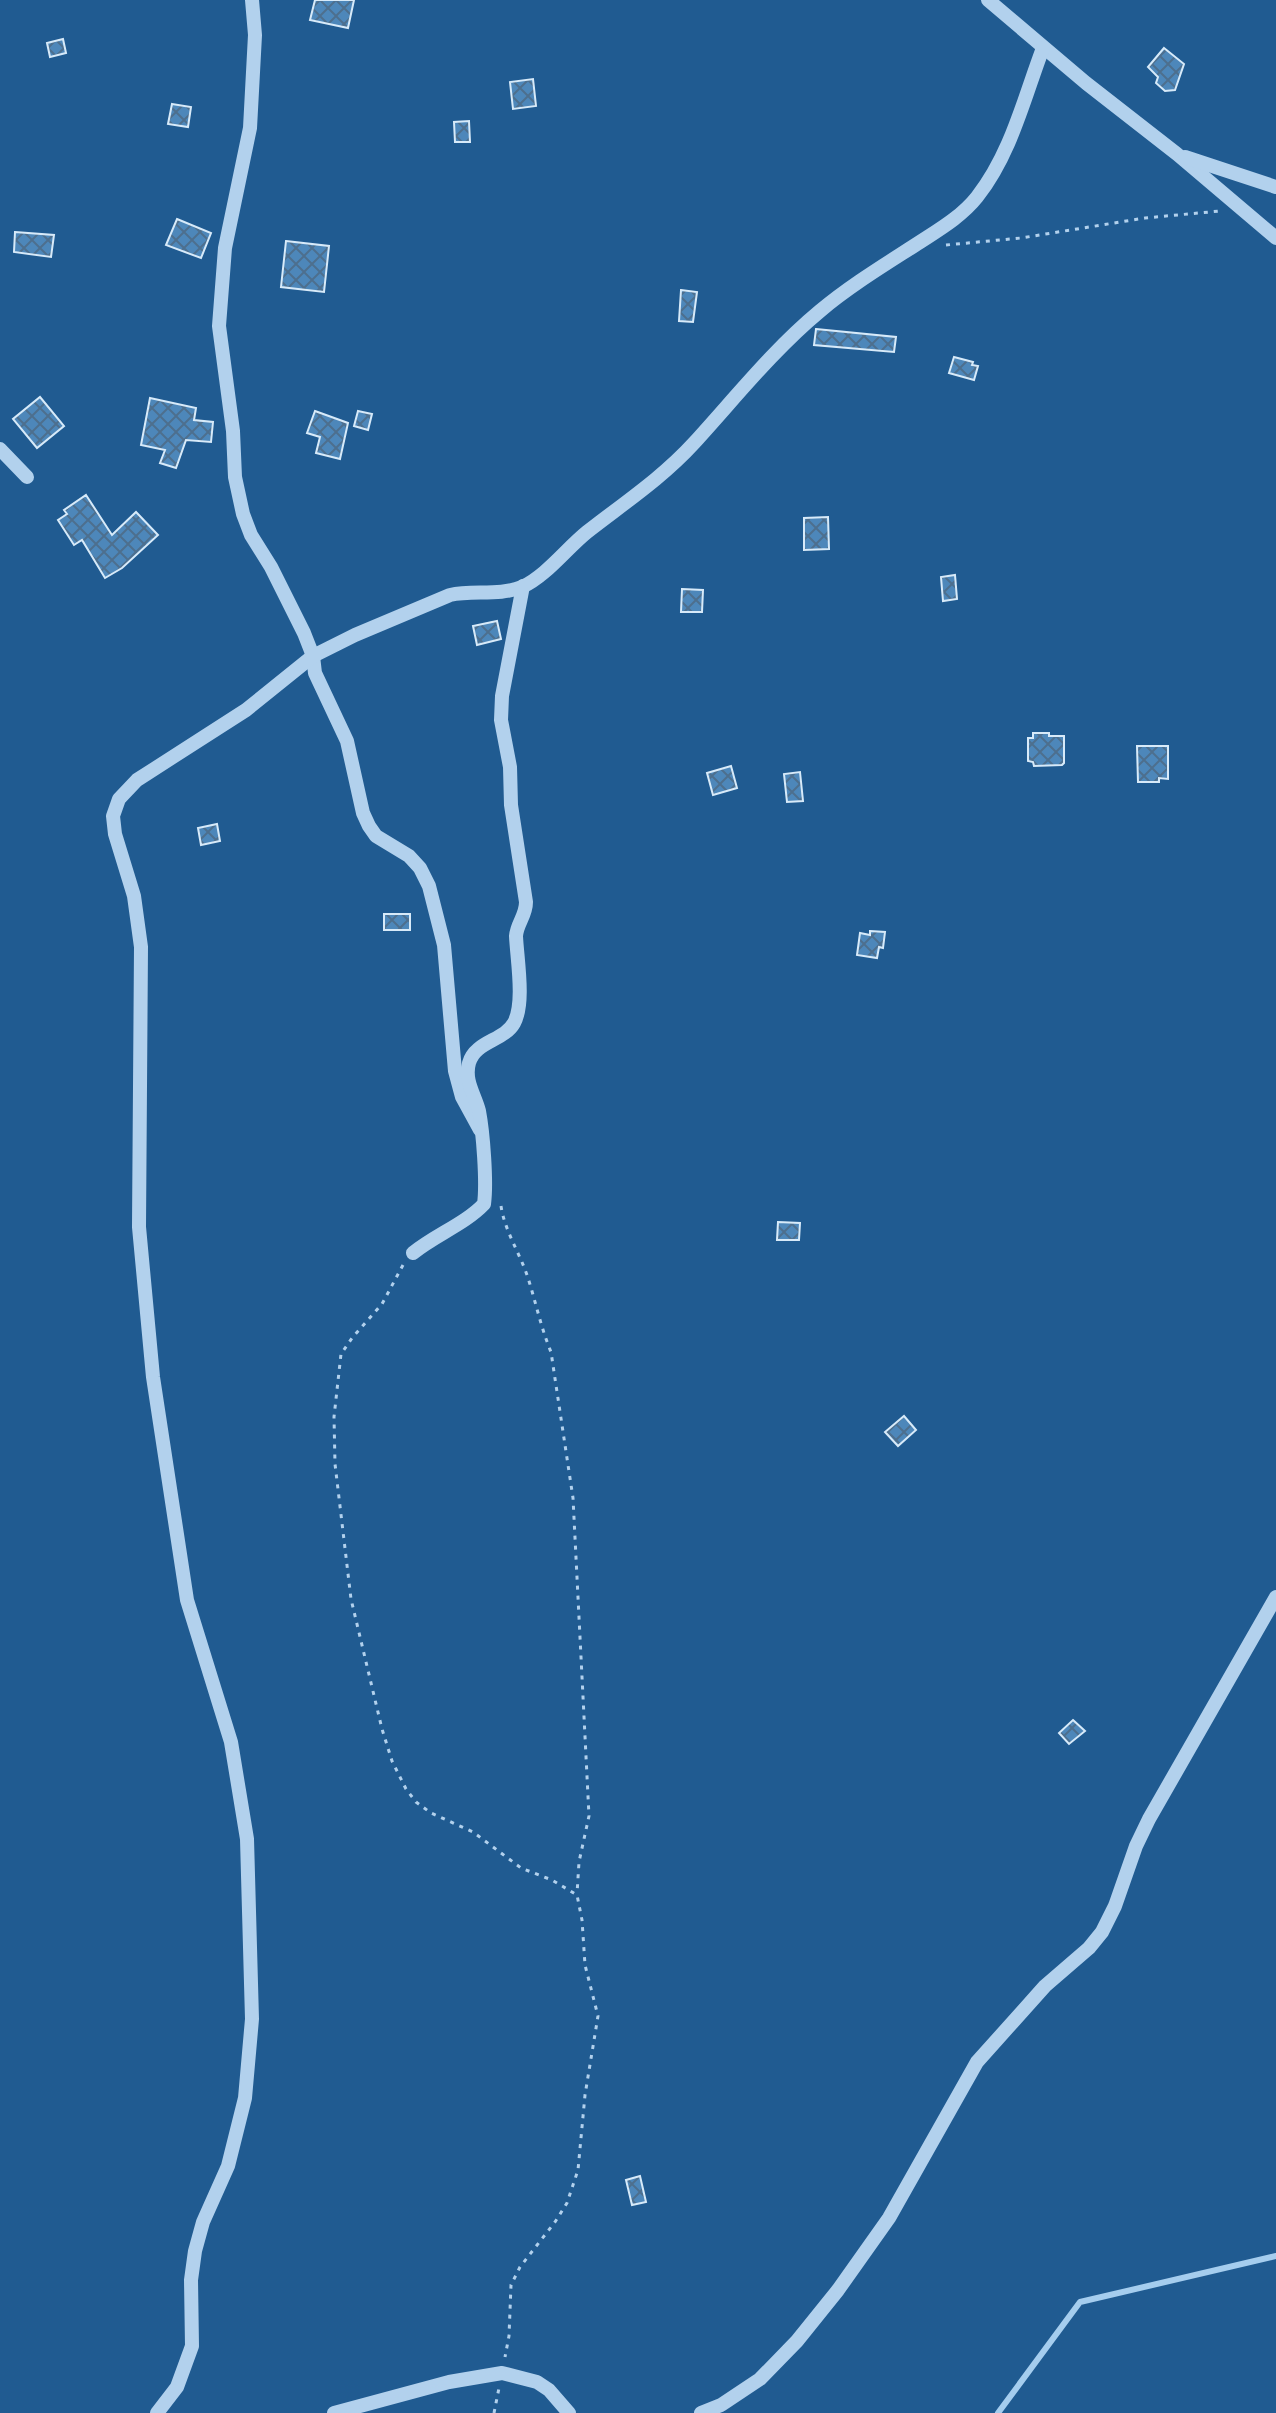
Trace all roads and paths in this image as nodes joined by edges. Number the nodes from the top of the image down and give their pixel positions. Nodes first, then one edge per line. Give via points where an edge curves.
1 (252, 0) edge
2 (988, 0) edge
3 (1043, 48) junction
4 (1177, 154) junction
5 (1276, 187) edge
6 (1244, 210) junction
7 (1276, 238) edge
8 (943, 245) dead end
9 (0, 449) edge
10 (27, 477) dead end
11 (523, 586) junction
12 (313, 656) junction
13 (480, 1130) junction
14 (501, 1201) dead end
15 (413, 1253) joint
16 (1276, 1597) edge
17 (577, 1895) junction
18 (502, 2373) junction
19 (157, 2413) edge
20 (334, 2413) edge
21 (494, 2413) edge
22 (569, 2413) edge
23 (701, 2413) edge

1 - 12 street via 250,128 225,248 222,363 243,514
2 - 3 street
3 - 4 street
3 - 11 street via 1007,147 975,200 792,334 652,484
4 - 5 street
4 - 6 street
6 - 7 street
6 - 8 path
9 - 10 street
11 - 12 street via 450,595
11 - 13 street via 501,720 526,902 516,936 518,1013 508,1030 486,1042 469,1063
12 - 13 street via 321,689 347,741 369,826 409,856 429,886 444,945 455,1071
12 - 19 street via 246,710 137,780 119,799 113,816 141,947 139,1227 150,1348 187,1600 231,1742 247,1839 252,2019 245,2098 228,2166 195,2251 192,2346 177,2387
13 - 15 street via 484,1204
14 - 17 path via 551,1352 573,1498 589,1816
15 - 17 path via 375,1314 341,1354 335,1391 334,1451 351,1599 382,1729 392,1761 416,1802 473,1832 521,1868
16 - 23 street via 1149,1819 1102,1932 989,2045 889,2218 797,2341 760,2379
17 - 18 path via 585,1965 598,2016 578,2170 567,2203 511,2285
18 - 20 street
18 - 21 path
18 - 22 street via 537,2382

